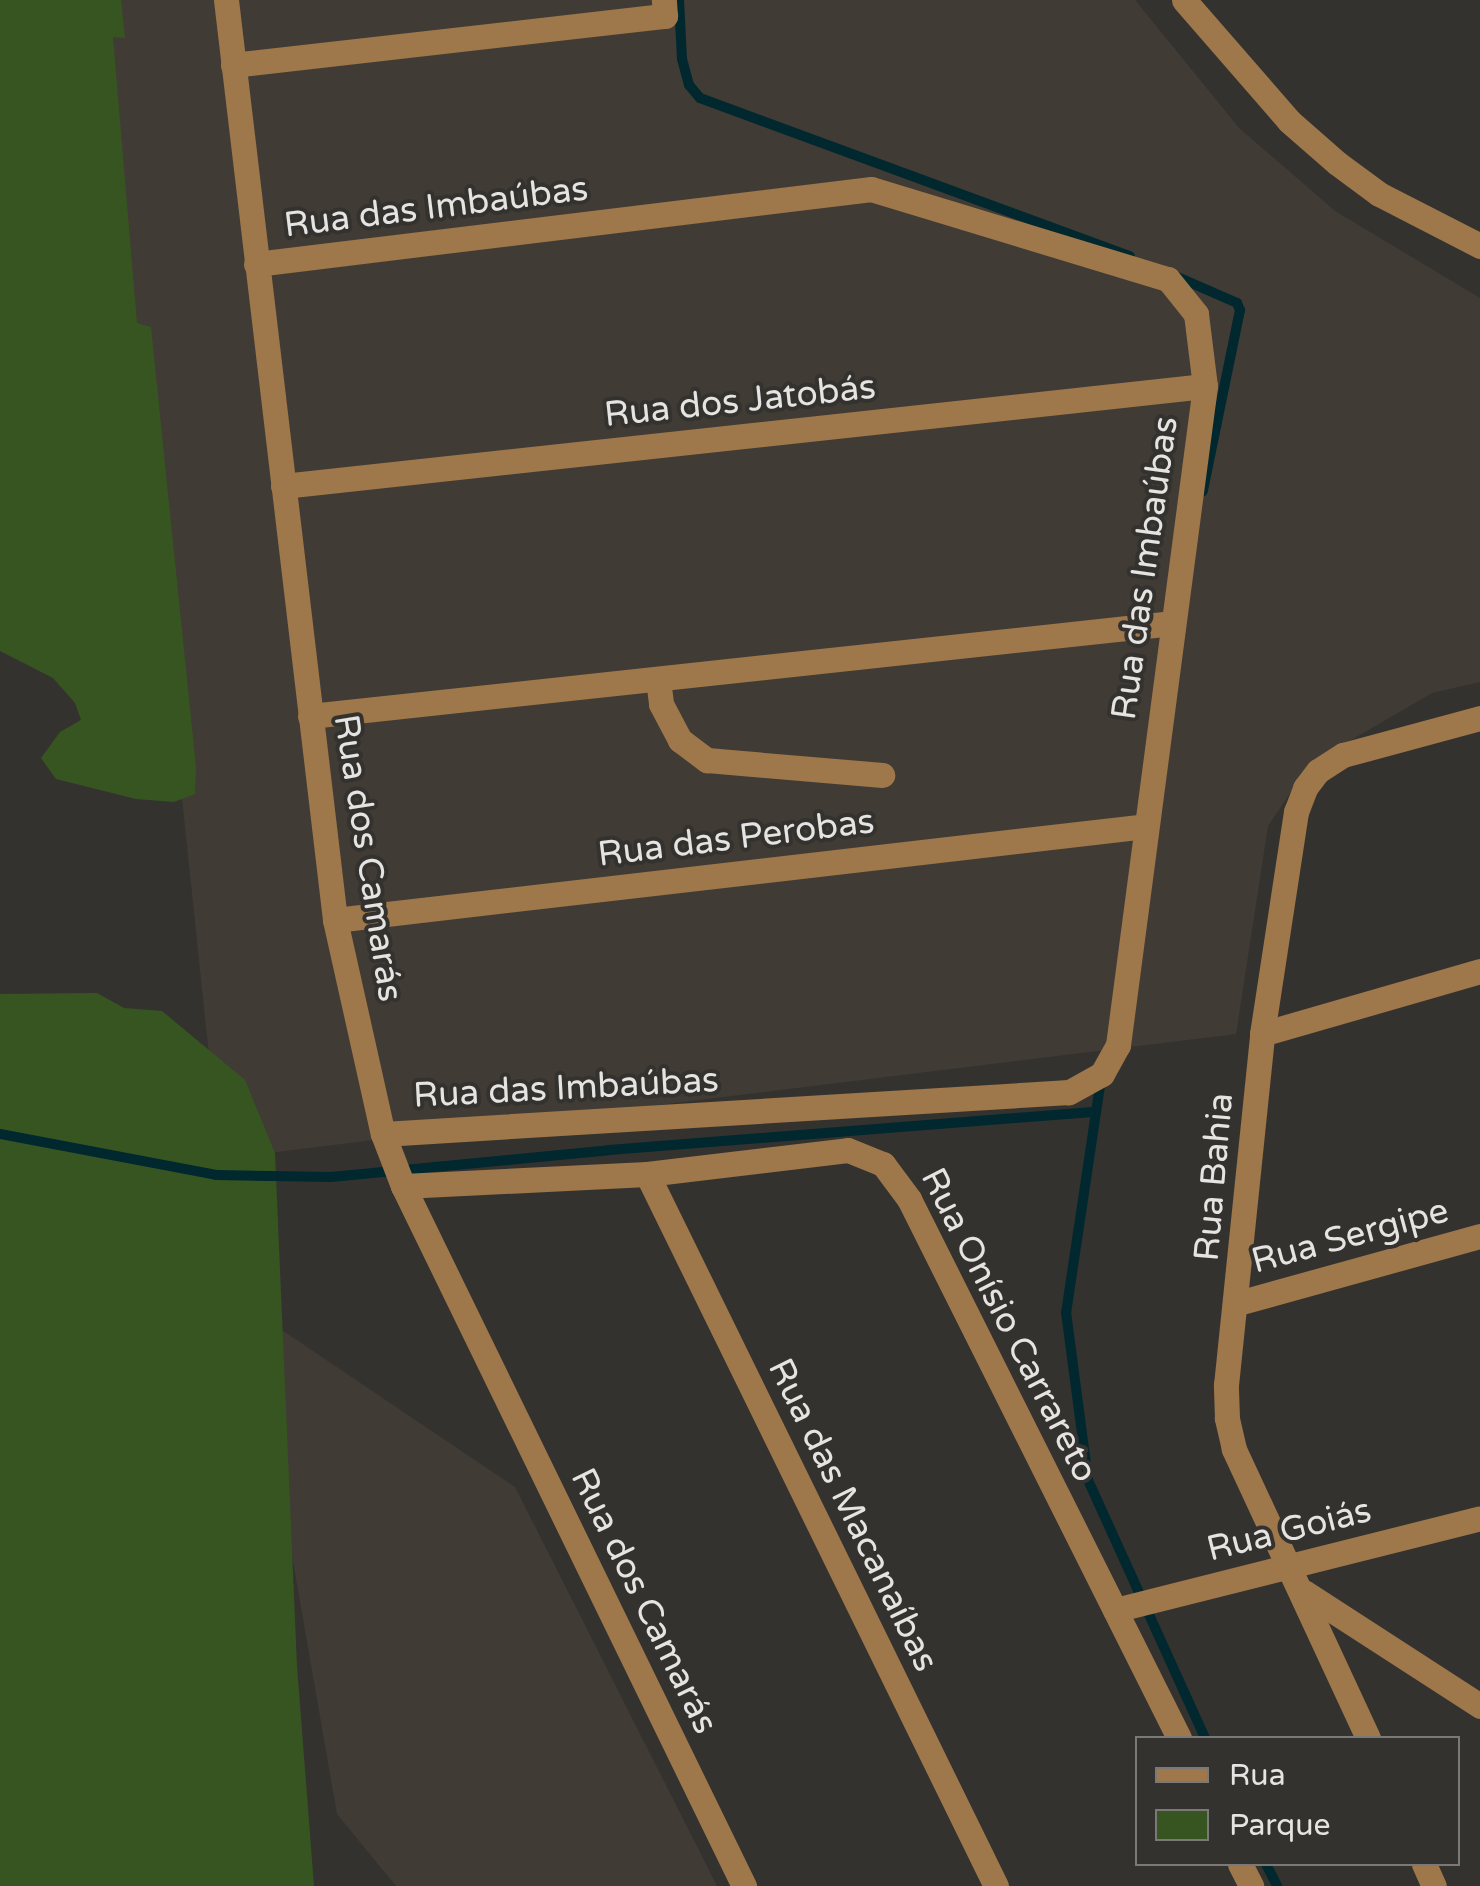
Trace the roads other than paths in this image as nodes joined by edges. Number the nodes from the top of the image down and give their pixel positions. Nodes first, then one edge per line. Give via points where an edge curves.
1 (226, 0) edge
2 (664, 0) edge
3 (1184, 0) edge
4 (233, 66) junction
5 (1480, 246) edge
6 (256, 264) junction
7 (1205, 386) junction
8 (283, 486) junction
9 (1173, 623) junction
10 (658, 679) junction
11 (310, 716) junction
12 (1480, 718) edge
13 (882, 775) dead end
14 (1146, 826) junction
15 (335, 920) junction
16 (1480, 971) edge
17 (1262, 1034) junction
18 (384, 1134) junction
19 (648, 1174) junction
20 (403, 1186) junction
21 (1480, 1236) edge
22 (1238, 1303) junction
23 (1480, 1518) edge
24 (1291, 1566) junction
25 (1304, 1592) junction
26 (1115, 1610) junction
27 (1480, 1706) edge
28 (1177, 1736) edge
29 (1367, 1736) edge
30 (744, 1886) edge
31 (996, 1886) edge

1 - 4 street, Rua dos Camarás
2 - 4 street via 665,16
3 - 5 street via 1289,122 1337,163 1379,194
4 - 6 street, Rua dos Camarás
6 - 7 street, Rua das Imbaúbas via 871,189 1168,279 1196,314
6 - 8 street, Rua dos Camarás
7 - 8 street, Rua dos Jatobás
7 - 9 street, Rua das Imbaúbas
8 - 11 street, Rua dos Camarás
9 - 10 street
9 - 14 street, Rua das Imbaúbas
10 - 11 street
10 - 13 street via 661,704 680,740 707,760
11 - 15 street, Rua dos Camarás
12 - 17 street, Rua Bahia via 1343,755 1318,770 1296,812
14 - 15 street, Rua das Perobas
14 - 18 street, Rua das Imbaúbas via 1118,1044 1088,1086
15 - 18 street, Rua dos Camarás
16 - 17 street
17 - 22 street, Rua Bahia
18 - 20 street, Rua dos Camarás
19 - 20 street, Rua Onísio Carrareto
19 - 26 street, Rua Onísio Carrareto via 848,1150 883,1164 910,1199
19 - 31 street, Rua das Macanaíbas
20 - 30 street, Rua dos Camarás
21 - 22 street, Rua Sergipe
22 - 24 street, Rua Bahia via 1226,1386 1234,1449
23 - 24 street, Rua Goiás
24 - 25 street, Rua Bahia
24 - 26 street, Rua Goiás
25 - 27 street
25 - 29 street, Rua Bahia
26 - 28 street, Rua Onísio Carrareto

